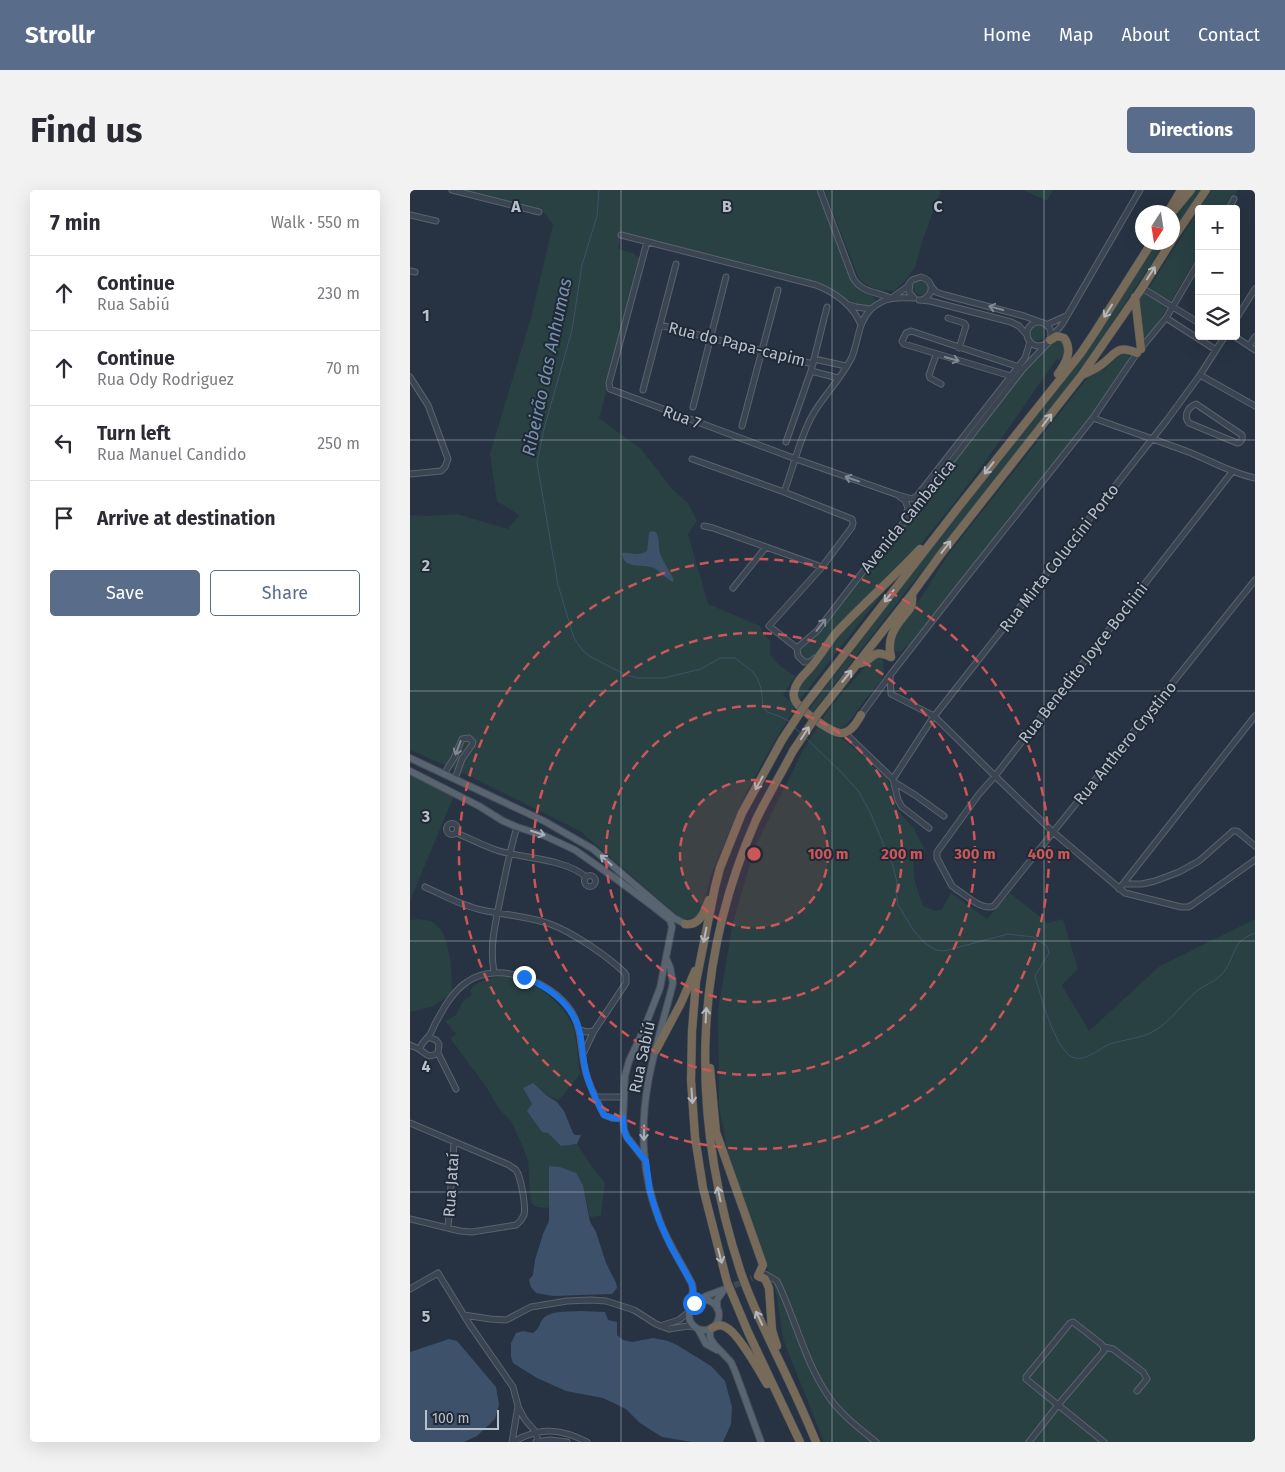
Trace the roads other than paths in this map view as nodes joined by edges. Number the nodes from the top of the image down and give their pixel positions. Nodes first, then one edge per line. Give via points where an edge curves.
1 (452, 190) edge
2 (820, 190) edge
3 (1140, 190) edge
4 (1181, 190) edge
5 (1191, 190) edge
6 (1206, 190) edge
7 (1234, 199) dead end
8 (1172, 205) edge
9 (1179, 205) edge
10 (1231, 205) edge
11 (539, 212) dead end
12 (410, 214) edge
13 (436, 221) dead end
14 (1180, 229) edge
15 (621, 235) dead end
16 (647, 242) junction
17 (1147, 250) edge
18 (1166, 250) edge
19 (676, 264) dead end
20 (1195, 269) edge
21 (726, 277) dead end
22 (910, 283) junction
23 (932, 286) junction
24 (1142, 288) junction
25 (1255, 289) edge
26 (778, 290) dead end
27 (1135, 297) junction
28 (891, 298) junction
29 (916, 299) junction
30 (849, 304) junction
31 (827, 307) dead end
32 (1173, 307) junction
33 (871, 310) junction
34 (1240, 313) edge
35 (1067, 316) junction
36 (948, 318) dead end
37 (1166, 318) junction
38 (1195, 321) edge
39 (1045, 324) junction
40 (660, 325) junction
41 (861, 325) junction
42 (1027, 335) junction
43 (1255, 337) edge
44 (710, 338) junction
45 (1050, 339) junction
46 (1221, 340) edge
47 (1240, 340) edge
48 (1030, 342) junction
49 (1249, 346) junction
50 (959, 348) junction
51 (1216, 350) junction
52 (1255, 350) edge
53 (762, 351) junction
54 (1139, 351) junction
55 (936, 354) junction
56 (813, 361) junction
57 (846, 366) junction
58 (1019, 367) junction
59 (811, 371) junction
60 (1200, 375) junction
61 (1011, 376) junction
62 (1081, 376) junction
63 (410, 377) edge
64 (838, 378) junction
65 (941, 384) dead end
66 (643, 390) dead end
67 (1177, 406) junction
68 (1255, 406) edge
69 (693, 408) dead end
70 (1186, 413) junction
71 (1094, 418) junction
72 (742, 426) dead end
73 (1231, 428) junction
74 (1224, 438) junction
75 (1152, 440) junction
76 (786, 442) dead end
77 (1003, 451) junction
78 (692, 458) dead end
79 (796, 459) junction
80 (1232, 472) junction
81 (410, 474) edge
82 (1255, 478) edge
83 (784, 492) junction
84 (898, 495) junction
85 (956, 509) junction
86 (704, 526) dead end
87 (895, 532) junction
88 (766, 547) junction
89 (822, 567) junction
90 (1255, 580) edge
91 (733, 588) dead end
92 (912, 594) junction
93 (829, 642) junction
94 (797, 648) junction
95 (891, 657) junction
96 (857, 664) junction
97 (898, 665) junction
98 (891, 674) junction
99 (878, 693) junction
100 (891, 694) junction
101 (862, 714) joint
102 (934, 716) junction
103 (1255, 716) edge
104 (845, 733) junction
105 (410, 758) edge
106 (410, 770) edge
107 (444, 774) junction
108 (995, 776) junction
109 (454, 779) junction
110 (894, 780) junction
111 (944, 816) dead end
112 (517, 826) junction
113 (929, 828) dead end
114 (1053, 832) junction
115 (456, 833) dead end
116 (562, 843) junction
117 (1255, 846) edge
118 (593, 849) junction
119 (509, 853) junction
120 (1255, 860) edge
121 (586, 877) dead end
122 (1123, 884) junction
123 (425, 887) dead end
124 (715, 887) junction
125 (1119, 889) junction
126 (994, 906) joint
127 (497, 913) junction
128 (685, 924) junction
129 (672, 927) junction
130 (701, 957) junction
131 (666, 958) junction
132 (494, 972) junction
133 (579, 1029) junction
134 (594, 1031) junction
135 (428, 1037) junction
136 (705, 1042) junction
137 (410, 1046) edge
138 (420, 1050) junction
139 (656, 1050) junction
140 (438, 1054) junction
141 (583, 1055) junction
142 (456, 1089) dead end
143 (595, 1097) junction
144 (624, 1097) junction
145 (623, 1118) junction
146 (410, 1123) edge
147 (454, 1142) junction
148 (646, 1161) junction
149 (410, 1219) edge
150 (448, 1228) junction
151 (755, 1277) junction
152 (410, 1289) edge
153 (698, 1301) junction
154 (717, 1308) junction
155 (689, 1311) junction
156 (464, 1315) junction
157 (679, 1320) junction
158 (660, 1326) junction
159 (682, 1327) junction
160 (696, 1328) junction
161 (711, 1328) junction
162 (1104, 1349) junction
163 (724, 1354) junction
164 (1137, 1391) dead end
165 (794, 1392) junction
166 (1058, 1405) junction
167 (518, 1406) junction
168 (523, 1417) junction
169 (516, 1418) junction
170 (536, 1432) junction
171 (513, 1442) edge
172 (536, 1442) edge
173 (567, 1442) edge
174 (588, 1442) edge
175 (761, 1442) edge
176 (800, 1442) edge
177 (816, 1442) edge
178 (876, 1442) edge
179 (1029, 1442) edge
180 (1104, 1442) edge

1 - 11 street
2 - 28 street via 856,283
3 - 35 street, Avenida Cambacica
4 - 8 highway
5 - 9 highway
6 - 14 highway
7 - 10 street
12 - 13 street
15 - 16 street
16 - 30 street via 816,285
16 - 79 street, Rua 7 via 610,389
17 -> 77 highway via 1085,346
24 -> 18 highway
19 - 40 street
20 - 32 street
21 - 44 street
22 - 23 street via 921,277
22 - 28 street
22 - 29 street via 909,292
23 - 29 street via 930,294 923,300
39 -> 23 street via 936,292
24 - 27 highway
24 - 32 street
25 - 34 street
26 - 53 street
27 - 54 highway
27 - 62 highway
28 - 29 street
28 - 33 street
29 - 42 street via 1011,322
30 - 33 street
30 - 41 street
31 - 56 street
32 - 37 street
32 - 38 street
33 - 41 street
35 - 39 street
35 - 45 street, Avenida Cambacica
36 - 50 street via 966,326
37 - 51 street
37 - 54 street
39 - 42 street via 1032,325
39 - 45 street via 1049,328
40 - 44 street, Rua do Papa-capim
40 - 66 street
41 - 57 street via 852,358
42 - 48 street
43 - 49 street
44 - 53 street, Rua do Papa-capim
44 - 69 street
45 - 48 street via 1040,346
45 - 77 highway via 1064,338 1069,353 1060,371
45 - 87 street, Avenida Cambacica
46 - 51 street, Rua Mirta Coluccini Porto
47 - 49 street
48 - 58 street, Avenida Cambacica
49 - 52 street
50 - 55 street via 911,331 906,333 902,341 904,344
50 - 58 street
51 - 60 street, Rua Mirta Coluccini Porto
53 - 56 street, Rua do Papa-capim
53 - 72 street
54 - 62 highway via 1121,349 1101,366
54 - 71 street
55 -> 61 street
55 - 65 street via 929,375
56 - 57 street, Rua do Papa-capim
56 - 59 street
57 - 64 street
58 - 61 street, Avenida Cambacica
59 - 64 street, Rua do Papa-capim
59 - 76 street
60 - 67 street, Rua Mirta Coluccini Porto
60 - 68 street
61 - 84 street, Avenida Cambacica via 915,498
92 -> 62 highway
63 - 81 street via 428,406 448,459 440,471
64 - 79 street via 811,417
67 - 70 street
67 - 75 street, Rua Mirta Coluccini Porto
70 - 73 street via 1192,406 1199,405
70 - 74 street via 1189,423
71 - 75 street
71 - 97 street
73 - 74 street
73 - 74 street via 1242,435 1240,442
75 - 80 street
75 - 102 street, Rua Mirta Coluccini Porto
77 -> 85 highway
78 - 83 street
79 - 83 street
84 -> 79 street, Rua 7
80 - 82 street
80 - 108 street, Rua Benedito Joyce Bochini
83 - 89 street via 852,520 852,527
84 - 87 street via 905,500 908,512
85 - 93 highway
85 -> 124 highway, bridge via 805,705 782,740 742,813
86 - 88 street
94 -> 87 street, Avenida Cambacica via 817,631
88 - 89 street
88 - 91 street
89 - 94 street via 769,626
90 - 114 street, Rua Anthero Crystino
92 - 95 highway via 911,608 892,634
92 - 96 highway
93 - 94 street via 810,662 800,659
93 - 104 highway via 800,679 793,696 798,704 832,731
95 - 96 highway via 878,653
95 - 97 street
136 -> 96 highway, bridge via 706,1012 720,925 756,820 793,751
97 - 98 street
98 - 99 street
98 - 100 street
99 - 100 street
99 - 101 street
100 - 102 street
101 - 104 highway
102 - 108 street
102 - 110 street, Rua Mirta Coluccini Porto
103 - 122 street
104 - 110 street
105 - 107 main road
106 - 112 main road
107 - 109 main road
109 -> 107 street via 472,745 469,738 462,739
108 - 114 street
108 - 126 street, Rua Benedito Joyce Bochini via 936,855 956,889 983,907
109 - 118 main road
110 - 111 street
110 - 113 street via 900,804
112 -> 116 main road
112 - 119 street
114 - 125 street
114 - 126 street, Rua Anthero Crystino
115 - 119 street
116 - 118 main road via 586,852
116 - 129 main road via 619,881 670,920
117 - 122 street via 1233,831 1199,861 1179,872 1142,884
128 -> 118 main road
119 - 121 street via 574,869
119 - 127 street
120 - 125 street via 1188,907 1129,895
122 - 125 street
123 - 127 street via 464,905
124 - 128 highway via 697,922
124 -> 130 highway
127 - 132 street via 492,944
127 - 134 street via 550,924 582,941 624,972 624,986
128 - 129 main road
129 - 131 main road
130 - 139 highway
130 -> 176 highway via 692,1031 691,1080 703,1188 727,1282
131 - 139 main road, Rua Sabiú via 673,982
131 - 144 main road via 660,988 629,1061
132 - 133 street via 539,983 571,1011
132 - 135 street via 459,987
133 - 134 street
133 - 141 street
134 - 141 street
135 - 138 street
135 - 140 street via 439,1044
136 - 151 highway via 716,1132 763,1265
165 -> 136 highway via 757,1313 725,1220 709,1135
137 - 138 street
138 - 140 street via 426,1055
139 -> 148 main road, Rua Sabiú via 646,1099
140 - 142 street
141 - 143 street
143 - 144 street
143 - 145 street via 604,1115
144 - 145 main road
145 - 148 main road via 627,1138
146 - 147 street
147 - 150 street, Rua Jataí
147 - 150 street via 515,1169 520,1177 525,1208 521,1221 511,1226 472,1232
148 - 155 main road, Rua Sabiú via 650,1192 659,1220 692,1284
149 - 150 street
151 - 165 highway via 765,1279 767,1283 772,1330
151 - 178 street via 765,1274 776,1281 813,1371 832,1401
152 - 156 street via 438,1273
153 - 154 main road via 711,1302
153 - 154 main road via 724,1290 717,1300
153 - 155 main road
154 - 161 main road via 718,1321
155 - 157 street
155 - 160 main road via 690,1320
156 - 158 street via 506,1320 532,1307 567,1300 591,1300 634,1310
156 - 167 street via 513,1387
157 - 158 street
157 - 159 street
158 - 159 street via 669,1329
159 - 160 street
160 - 161 main road
160 - 163 main road via 706,1344
161 - 163 main road via 710,1338
161 - 176 highway via 725,1326 736,1336
162 - 164 street via 1113,1348 1143,1372 1147,1379
162 - 166 street
162 - 166 street via 1073,1322 1027,1374 1026,1379
163 - 175 main road via 735,1371
165 - 177 highway
166 - 179 street
166 - 180 street
167 - 168 street
167 - 169 street
168 - 169 street
168 - 170 street
169 - 171 street
170 - 171 street
170 - 172 street
170 - 174 street via 560,1432
172 - 173 street

